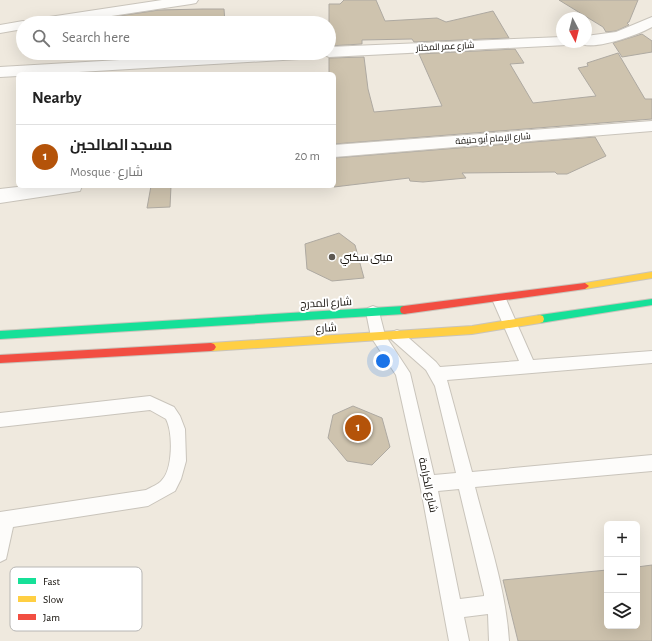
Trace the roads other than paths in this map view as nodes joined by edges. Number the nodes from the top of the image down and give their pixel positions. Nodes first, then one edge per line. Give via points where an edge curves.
1 (191, 0) edge
2 (83, 16) edge
3 (652, 22) edge
4 (16, 26) edge
5 (0, 29) edge
6 (592, 41) edge
7 (556, 42) edge
8 (336, 52) edge
9 (200, 60) edge
10 (0, 72) edge
11 (652, 126) edge
12 (336, 151) edge
13 (58, 188) edge
14 (0, 196) edge
15 (652, 275) edge
16 (499, 299) junction
17 (652, 302) edge
18 (373, 312) junction
19 (511, 325) junction
20 (137, 326) junction
21 (42, 331) junction
22 (0, 335) edge
23 (397, 336) junction
24 (378, 337) junction
25 (39, 349) junction
26 (135, 351) junction
27 (652, 357) edge
28 (0, 359) edge
29 (528, 366) junction
30 (437, 374) junction
31 (0, 420) edge
32 (652, 463) edge
33 (466, 481) junction
34 (428, 484) junction
35 (3, 520) edge
36 (0, 553) edge
37 (495, 604) junction
38 (452, 609) junction
39 (459, 641) edge
40 (499, 641) edge

1 - 2 street
3 - 6 street via 627,35
4 - 5 street
7 - 8 street, شارع عمر المختار
9 - 10 street
11 - 12 street, شارع الإمام أبو حنيفة
13 - 14 street
15 - 16 main road, شارع المدرج
16 - 18 main road, شارع المدرج
16 - 19 lane
17 - 19 main road, شارع
18 - 20 main road, شارع المدرج
18 - 24 lane
19 - 23 main road, شارع
19 - 29 lane
20 - 21 main road, شارع المدرج
20 - 26 main road
21 - 22 main road, شارع المدرج
21 - 25 main road
23 - 24 main road, شارع
23 - 30 lane via 424,358
24 - 26 main road, شارع
24 - 34 lane, شارع الكرامة via 403,373
25 - 26 main road, شارع
25 - 28 main road, شارع
27 - 29 lane
29 - 30 lane
30 - 33 lane via 446,395
31 - 35 lane via 150,403 162,407 172,415 177,426 179,464 169,485 148,498
32 - 33 lane
33 - 34 lane
33 - 37 lane
34 - 38 lane, شارع الكرامة
35 - 36 lane
37 - 38 lane
37 - 40 lane
38 - 39 lane, شارع الكرامة

